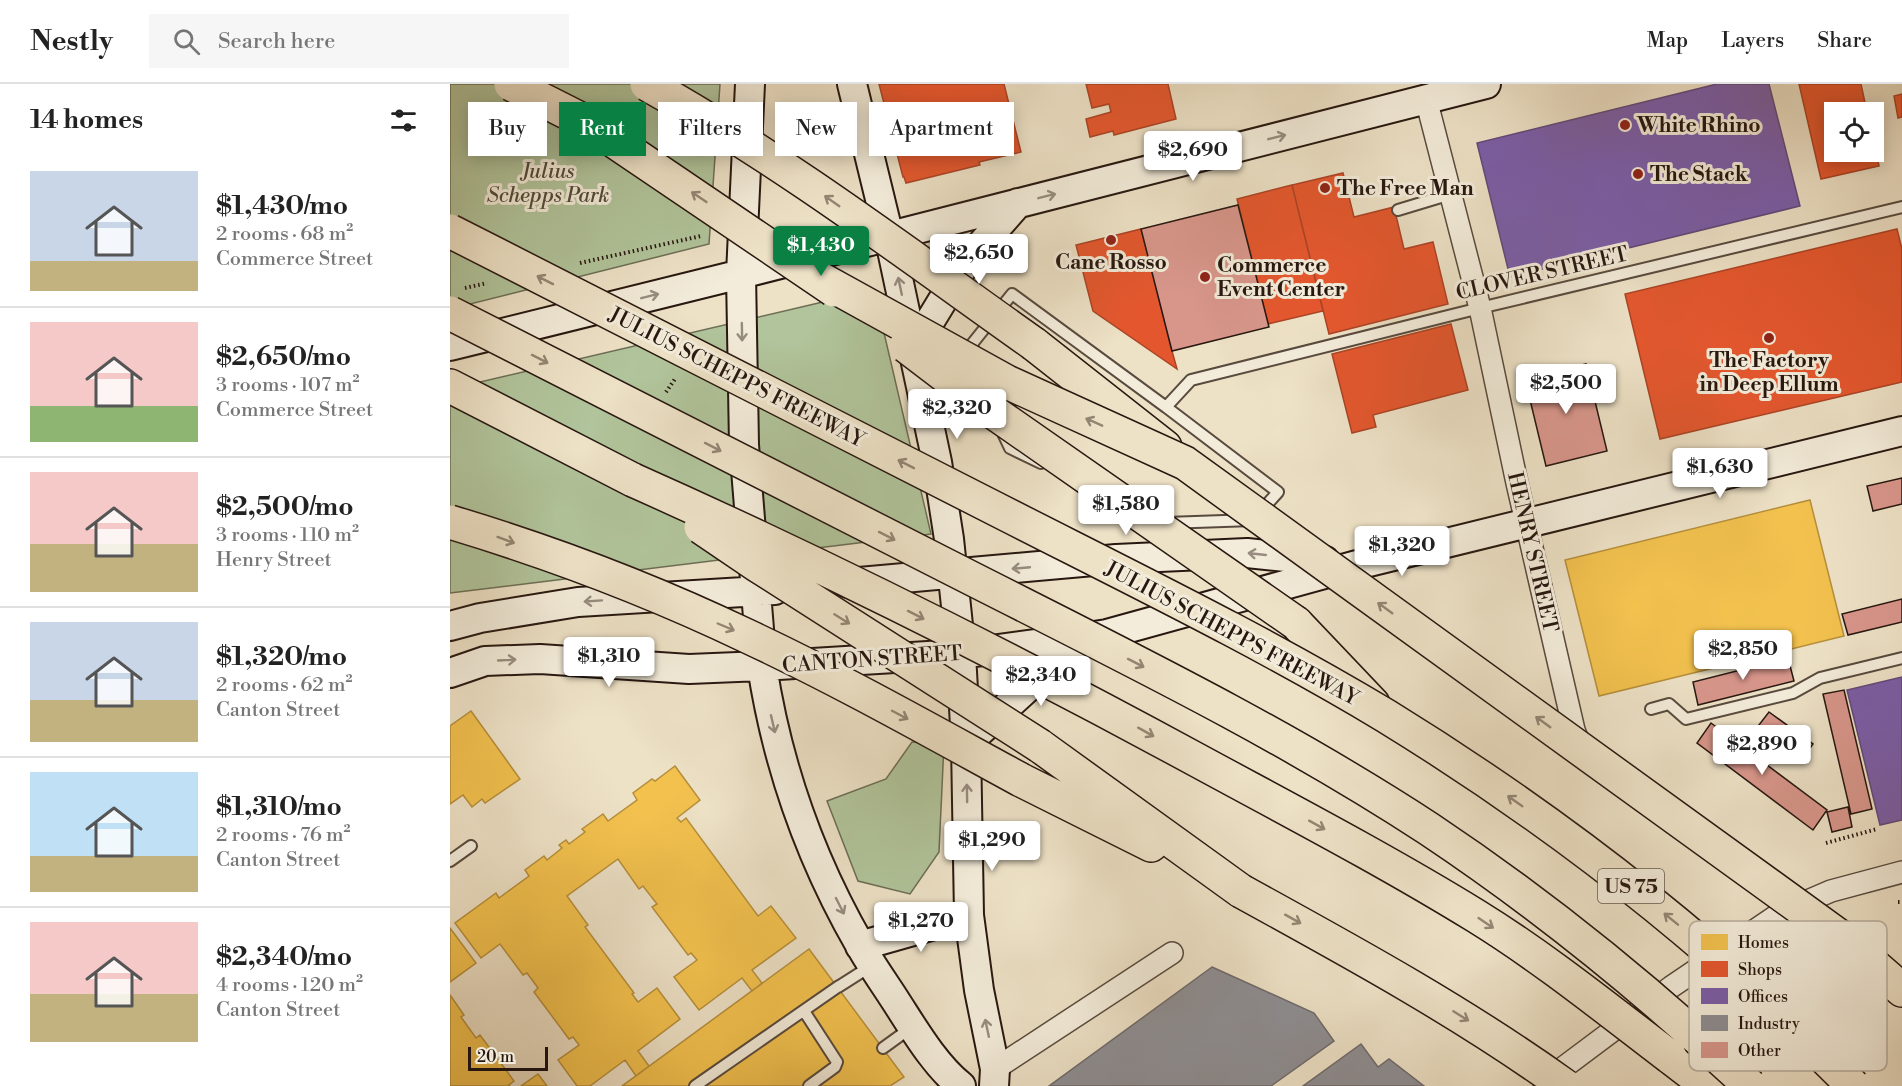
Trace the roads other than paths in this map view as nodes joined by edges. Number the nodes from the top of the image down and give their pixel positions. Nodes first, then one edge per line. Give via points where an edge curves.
1 (512, 84) edge
2 (647, 84) edge
3 (852, 84) edge
4 (1486, 84) edge
5 (749, 90) edge
6 (1426, 99) junction
7 (1451, 194) junction
8 (1018, 203) junction
9 (1902, 207) edge
10 (1398, 210) dead end
11 (450, 231) edge
12 (889, 236) junction
13 (741, 274) junction
14 (817, 277) junction
15 (1480, 308) junction
16 (450, 313) edge
17 (450, 346) edge
18 (913, 349) junction
19 (450, 386) edge
20 (1166, 407) junction
21 (1902, 431) edge
22 (938, 462) junction
23 (1185, 463) junction
24 (633, 480) junction
25 (450, 522) edge
26 (1526, 522) junction
27 (1116, 559) junction
28 (1357, 565) junction
29 (953, 574) junction
30 (756, 592) junction
31 (450, 626) edge
32 (1087, 637) junction
33 (961, 654) junction
34 (1902, 657) edge
35 (762, 666) junction
36 (450, 672) edge
37 (1651, 709) dead end
38 (1385, 716) junction
39 (966, 744) junction
40 (471, 846) dead end
41 (450, 861) edge
42 (1902, 872) edge
43 (1241, 891) junction
44 (1782, 912) junction
45 (969, 915) junction
46 (1769, 921) edge
47 (1818, 921) edge
48 (1689, 935) edge
49 (1172, 952) dead end
50 (866, 955) junction
51 (1887, 971) edge
52 (1689, 975) edge
53 (1887, 977) edge
54 (1902, 982) edge
55 (1902, 990) edge
56 (804, 1011) junction
57 (913, 1027) junction
58 (1689, 1031) edge
59 (883, 1048) dead end
60 (1734, 1071) edge
61 (1837, 1071) edge
62 (995, 1078) edge
63 (694, 1086) edge
64 (810, 1086) edge
65 (961, 1086) edge
66 (1539, 1086) edge
67 (1565, 1086) edge
68 (1708, 1086) edge
69 (1750, 1086) edge
70 (1853, 1086) edge

14 -> 1 highway, bridge via 586,123
23 -> 2 highway, bridge via 1035,344 793,173
3 - 12 main road
4 - 6 main road
5 - 13 main road
6 - 7 street, HENRY STREET
8 -> 6 main road
7 - 10 lane
7 - 15 street, HENRY STREET
8 - 12 main road
8 - 18 main road via 966,262
9 - 15 lane, CLOVER STREET
38 -> 11 highway, JULIUS SCHEPPS FREEWAY / US 75, bridge via 1174,601
12 - 13 main road
18 -> 12 main road
17 -> 13 main road
13 -> 30 main road via 744,445
23 -> 14 highway, bridge via 1007,382
14 - 38 highway, bridge via 986,407 1296,623
15 - 20 lane, CLOVER STREET via 1191,380
15 - 26 street, HENRY STREET
16 -> 58 highway, bridge via 1104,646 1343,776 1427,828 1549,914
18 - 22 main road
19 - 24 highway
20 - 20 lane via 1012,294 972,344 982,386 1010,448 1165,523 1253,520 1278,492
21 - 26 main road, CANTON STREET
22 - 27 main road via 969,503 996,526 1039,547
22 - 29 main road
47 -> 23 highway, bridge
24 -> 43 highway, bridge via 757,566 1040,746
24 -> 68 highway, bridge via 770,541 1092,703 1380,860 1488,924 1581,988
25 -> 43 highway, bridge via 618,580 747,636
26 - 28 main road, CANTON STREET
26 - 44 street, HENRY STREET via 1574,730 1586,765 1605,786
28 -> 27 main road, CANTON STREET via 1247,553
27 -> 29 main road, CANTON STREET
28 - 32 main road, CANTON STREET
29 - 30 main road, CANTON STREET
29 - 33 main road
30 -> 31 main road, CANTON STREET via 578,602
30 - 35 main road
32 - 33 main road, CANTON STREET
32 - 39 main road
33 - 35 main road, CANTON STREET
33 - 39 main road
34 - 37 lane via 1820,678 1793,693 1686,719 1669,704
36 -> 35 main road, CANTON STREET via 485,661 540,659 689,669
35 -> 50 main road via 780,753 798,810 836,900
48 -> 38 highway, JULIUS SCHEPPS FREEWAY / US 75, bridge via 1624,881 1508,795
45 -> 39 main road
40 - 41 lane
42 - 44 street via 1831,891
43 -> 67 highway, bridge via 1396,976 1513,1048
44 - 46 street
45 - 50 main road
62 -> 45 main road
49 - 62 street
50 - 56 lane via 839,986
50 - 57 main road
51 - 54 highway
52 - 66 street
53 - 55 highway
56 - 63 lane
56 - 64 lane via 837,1062
57 - 59 lane
57 - 65 main road
60 -> 69 highway, bridge
70 -> 61 highway, JULIUS SCHEPPS FREEWAY / US 75, bridge

